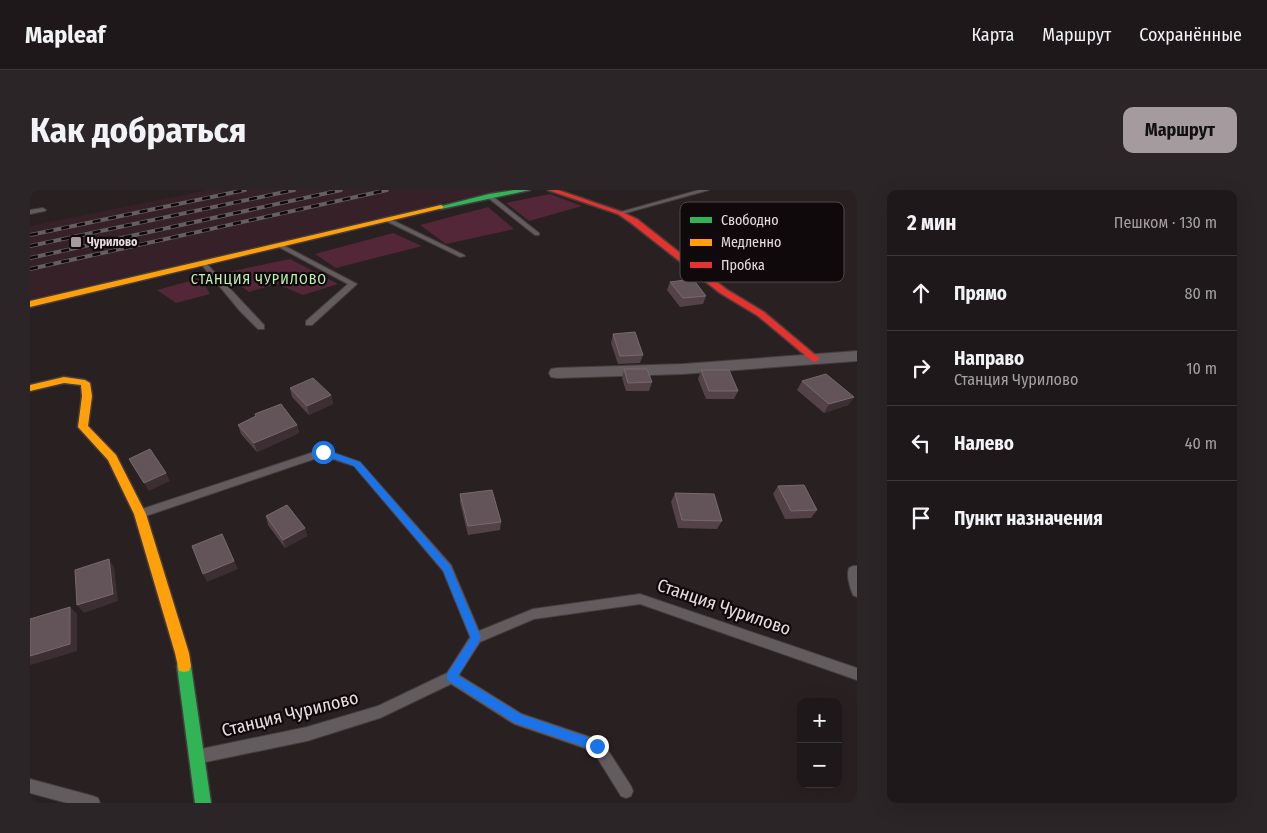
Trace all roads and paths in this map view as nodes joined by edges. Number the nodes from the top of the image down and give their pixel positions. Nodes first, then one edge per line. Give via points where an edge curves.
1 (527, 190) edge
2 (551, 190) edge
3 (706, 190) edge
4 (489, 196) junction
5 (43, 210) dead end
6 (30, 212) edge
7 (620, 213) junction
8 (388, 220) junction
9 (537, 234) dead end
10 (279, 245) junction
11 (462, 256) dead end
12 (680, 257) edge
13 (203, 263) junction
14 (712, 282) edge
15 (30, 304) edge
16 (309, 323) dead end
17 (261, 326) dead end
18 (857, 356) edge
19 (815, 359) junction
20 (556, 372) dead end
21 (30, 388) edge
22 (140, 514) junction
23 (857, 571) edge
24 (857, 592) edge
25 (476, 638) junction
26 (857, 674) edge
27 (451, 677) junction
28 (195, 757) junction
29 (30, 786) edge
30 (626, 791) dead end
31 (93, 803) edge
32 (203, 803) edge

1 - 4 street
2 - 7 street
3 - 7 lane
4 - 8 street
4 - 9 lane
5 - 6 lane
7 - 12 street
8 - 10 street
8 - 11 lane
10 - 13 street
10 - 16 lane via 354,284
13 - 15 street
13 - 17 lane
14 - 19 street via 761,314
18 - 19 street
19 - 20 street via 693,369
21 - 22 street via 64,380 86,383 83,427 112,458
22 - 25 lane via 323,452 349,461 357,464 447,568
22 - 28 street via 182,654
23 - 24 lane via 853,572
25 - 26 lane, Станция Чурилово via 533,614 640,599
25 - 27 lane
27 - 28 lane, Станция Чурилово via 371,714 308,734
27 - 30 lane via 519,719 597,746
28 - 32 street
29 - 31 lane

